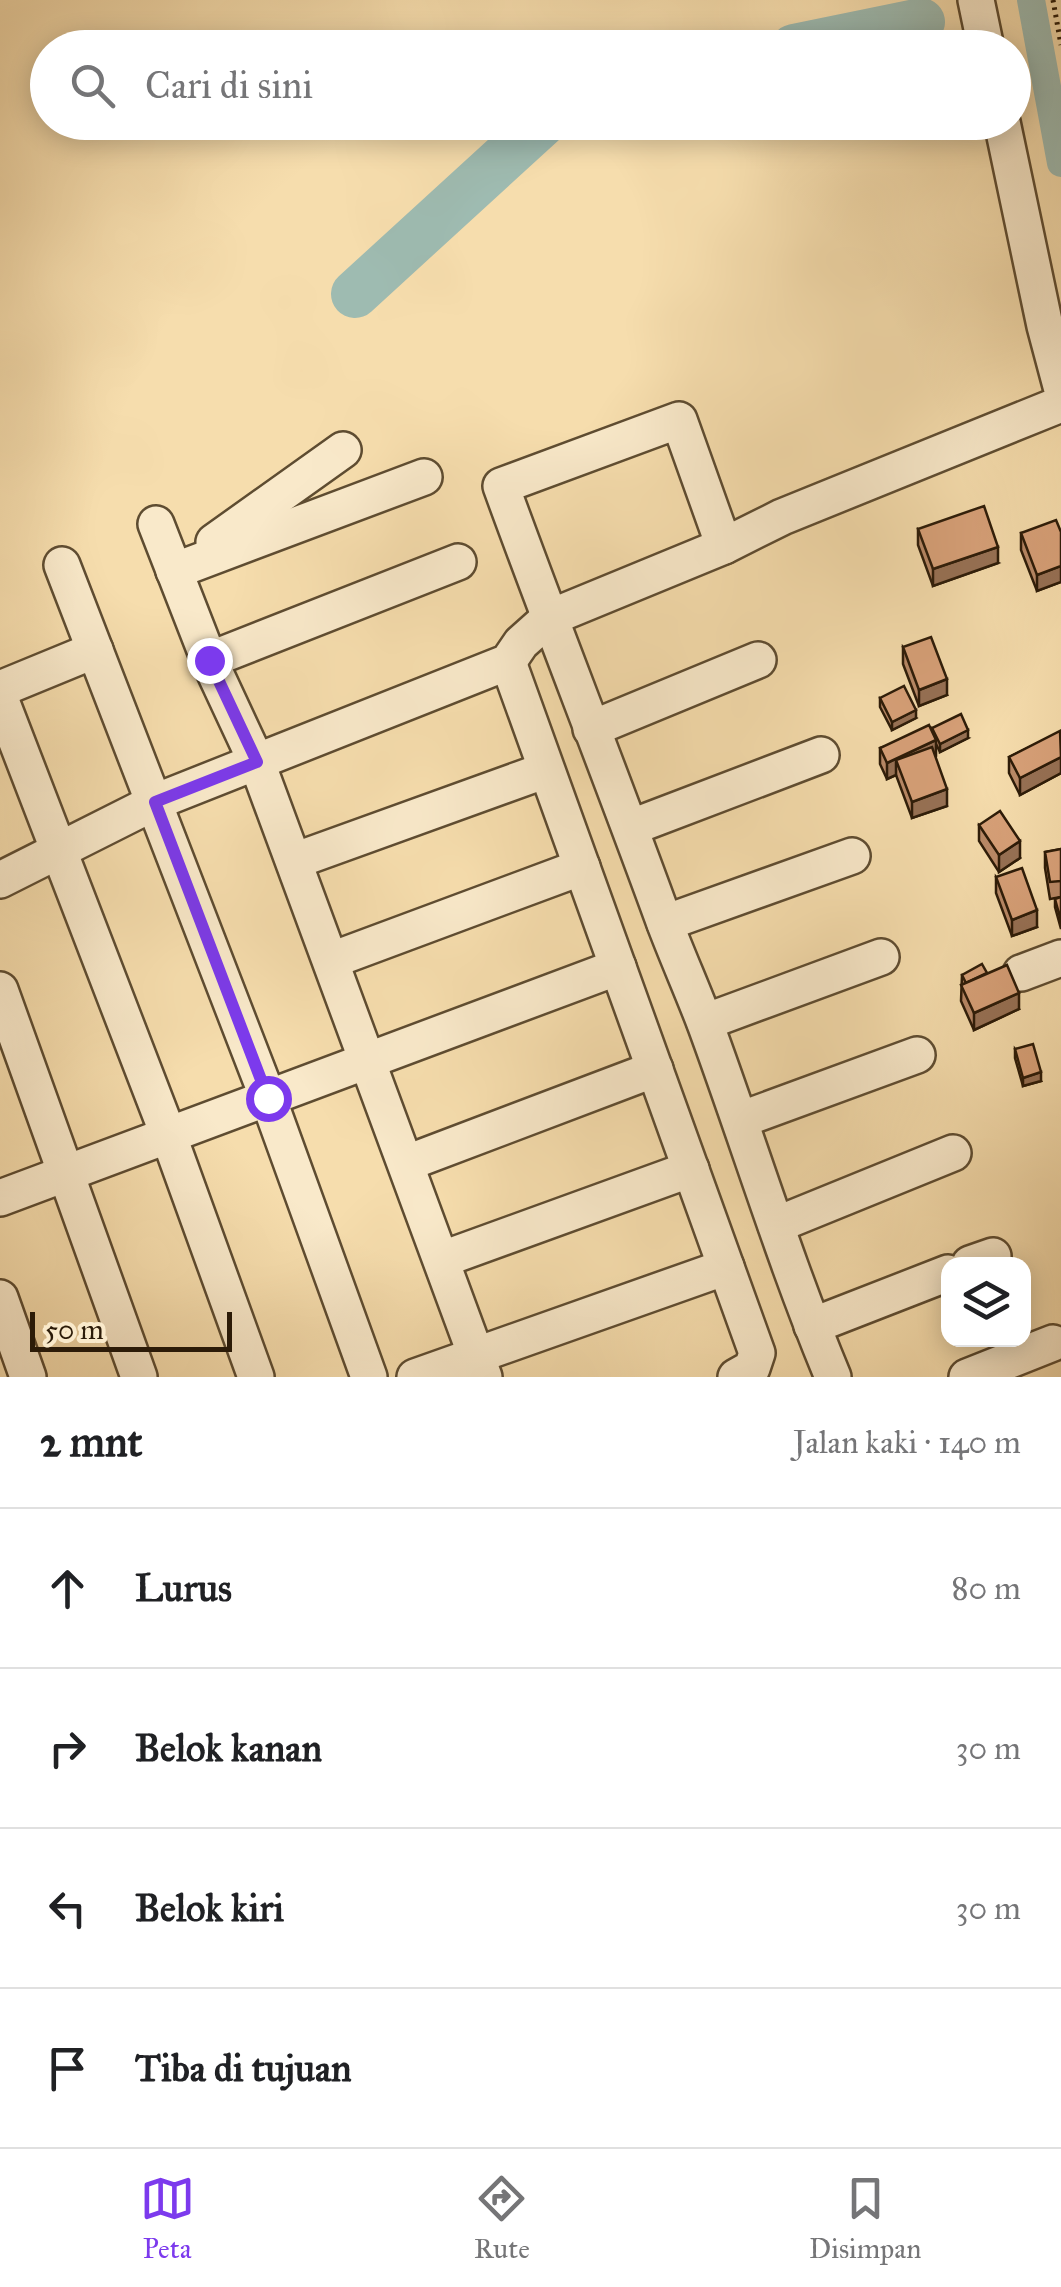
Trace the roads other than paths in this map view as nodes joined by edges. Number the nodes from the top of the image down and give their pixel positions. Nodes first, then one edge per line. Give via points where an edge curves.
1 (976, 0) edge
2 (982, 30) edge
3 (1006, 140) edge
4 (1061, 386) edge
5 (1061, 404) edge
6 (343, 450) dead end
7 (424, 477) dead end
8 (156, 524) dead end
9 (724, 546) junction
10 (458, 562) dead end
11 (62, 566) dead end
12 (174, 571) junction
13 (548, 618) junction
14 (96, 650) junction
15 (209, 660) junction
16 (758, 660) dead end
17 (508, 662) junction
18 (0, 689) edge
19 (0, 698) edge
20 (590, 729) junction
21 (821, 755) dead end
22 (257, 762) junction
23 (546, 770) junction
24 (155, 802) junction
25 (632, 827) junction
26 (59, 848) junction
27 (852, 856) dead end
28 (294, 861) junction
29 (582, 867) junction
30 (0, 880) edge
31 (665, 923) junction
32 (882, 957) dead end
33 (1061, 958) edge
34 (332, 960) junction
35 (618, 967) junction
36 (1021, 973) dead end
37 (0, 990) edge
38 (705, 1022) junction
39 (917, 1054) dead end
40 (369, 1060) junction
41 (655, 1069) junction
42 (268, 1098) junction
43 (740, 1120) junction
44 (168, 1134) junction
45 (954, 1153) dead end
46 (407, 1163) junction
47 (691, 1169) junction
48 (67, 1173) junction
49 (0, 1198) edge
50 (776, 1225) junction
51 (443, 1259) junction
52 (726, 1267) junction
53 (941, 1276) edge
54 (0, 1298) edge
55 (812, 1326) junction
56 (1053, 1343) dead end
57 (480, 1366) edge
58 (28, 1377) edge
59 (139, 1377) edge
60 (256, 1377) edge
61 (369, 1377) edge
62 (415, 1377) edge
63 (736, 1377) edge
64 (833, 1377) edge
65 (967, 1377) edge

1 - 2 street
3 - 4 street
5 - 9 street
6 - 12 street
7 - 12 street
8 - 12 street
9 - 13 street
9 - 13 street via 679,420 502,486
10 - 15 street
11 - 14 street
12 - 15 street
13 - 17 street
13 - 20 street
14 - 18 street
14 - 24 street
15 - 22 street
16 - 20 street
17 - 22 street
17 - 23 street
19 - 26 street
20 - 25 street
21 - 25 street
22 - 24 street
22 - 28 street
23 - 28 street
23 - 29 street
24 - 26 street
24 - 42 street
25 - 31 street
26 - 30 street
26 - 44 street
27 - 31 street
28 - 34 street
29 - 34 street
29 - 35 street
31 - 38 street
32 - 38 street
33 - 36 street
34 - 40 street
35 - 40 street
35 - 41 street
37 - 48 street
38 - 43 street
39 - 43 street
40 - 42 street
40 - 46 street
41 - 46 street
41 - 47 street
42 - 44 street
42 - 61 street
43 - 50 street
44 - 48 street
44 - 60 street
45 - 50 street
46 - 51 street
47 - 51 street
47 - 52 street
48 - 49 street
48 - 59 street
50 - 55 street
51 - 57 street
52 - 57 street
52 - 63 street via 758,1353 752,1368
53 - 55 street
54 - 58 street
55 - 64 street
56 - 65 street
57 - 62 street

